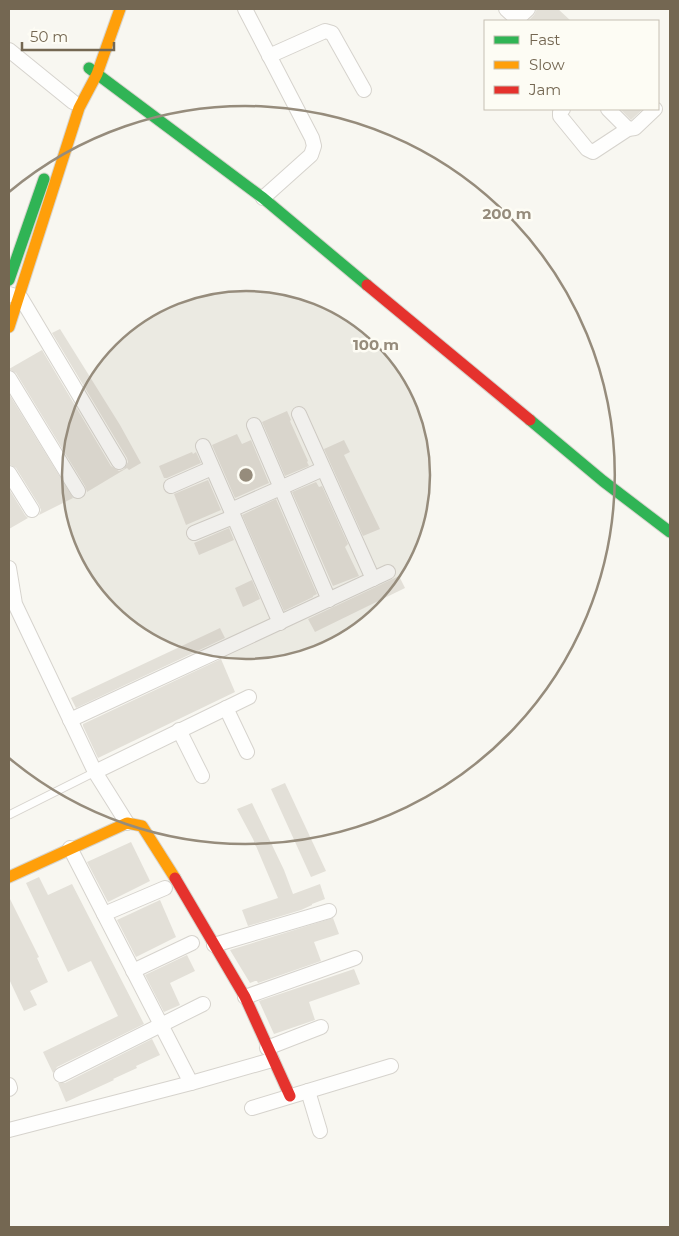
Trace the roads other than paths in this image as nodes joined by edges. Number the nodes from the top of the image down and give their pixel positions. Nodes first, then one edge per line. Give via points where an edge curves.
1 (118, 9) edge
2 (245, 9) edge
3 (506, 9) edge
4 (528, 9) edge
5 (516, 20) edge
6 (518, 20) edge
7 (9, 50) edge
8 (269, 56) junction
9 (93, 71) junction
10 (364, 90) dead end
11 (73, 102) junction
12 (562, 110) edge
13 (609, 110) edge
14 (653, 110) edge
15 (628, 130) junction
16 (263, 198) junction
17 (9, 280) edge
18 (14, 296) edge
19 (9, 328) edge
20 (9, 378) edge
21 (299, 414) dead end
22 (254, 425) dead end
23 (203, 446) dead end
24 (119, 462) dead end
25 (212, 468) junction
26 (323, 469) junction
27 (9, 473) edge
28 (171, 486) dead end
29 (281, 488) junction
30 (78, 491) dead end
31 (32, 510) dead end
32 (232, 514) junction
33 (670, 532) edge
34 (194, 534) dead end
35 (9, 568) edge
36 (388, 572) dead end
37 (372, 579) junction
38 (11, 596) edge
39 (329, 600) junction
40 (280, 623) junction
41 (249, 697) dead end
42 (226, 708) junction
43 (70, 720) junction
44 (179, 730) junction
45 (247, 752) dead end
46 (95, 772) junction
47 (202, 776) dead end
48 (9, 815) edge
49 (127, 823) junction
50 (70, 848) junction
51 (9, 877) edge
52 (165, 888) dead end
53 (330, 911) dead end
54 (104, 914) junction
55 (192, 943) dead end
56 (214, 945) junction
57 (355, 958) dead end
58 (133, 971) junction
59 (244, 997) junction
60 (203, 1004) dead end
61 (161, 1026) junction
62 (321, 1027) dead end
63 (271, 1057) junction
64 (391, 1066) dead end
65 (61, 1075) dead end
66 (191, 1083) junction
67 (308, 1091) junction
68 (290, 1096) junction
69 (252, 1108) dead end
70 (9, 1130) edge
71 (320, 1130) dead end

1 - 9 street
2 - 8 street
3 - 5 street
4 - 6 street
7 - 11 street
8 - 10 street via 325,32 332,33
8 - 16 street via 314,146 310,155
9 - 11 street
9 - 16 street
9 - 18 street
11 - 17 street
12 - 15 street via 560,116 593,152
13 - 15 street
14 - 15 street via 635,128
16 - 33 street via 603,481
18 - 19 street
18 - 24 street via 26,306
20 - 30 street
21 - 26 street
22 - 29 street
23 - 25 street
25 - 28 street
25 - 32 street
26 - 29 street
26 - 37 street
27 - 31 street
29 - 32 street
29 - 39 street
32 - 34 street
32 - 40 street
35 - 38 street
36 - 37 street
37 - 39 street
38 - 43 street
39 - 40 street
40 - 43 street
41 - 42 street
42 - 44 street
42 - 45 street
43 - 46 street
44 - 46 street
44 - 47 street
46 - 48 lane
46 - 49 street
49 - 50 street
49 - 56 street via 142,826 152,840
50 - 51 street
50 - 54 street
52 - 54 street
53 - 56 street
54 - 58 street
55 - 58 street
56 - 59 street
57 - 59 street
58 - 61 street
59 - 63 street
60 - 61 street
61 - 65 street
61 - 66 street
62 - 63 street
63 - 66 street
63 - 68 street
64 - 67 street
66 - 70 street
67 - 68 street
67 - 71 street
68 - 69 street

